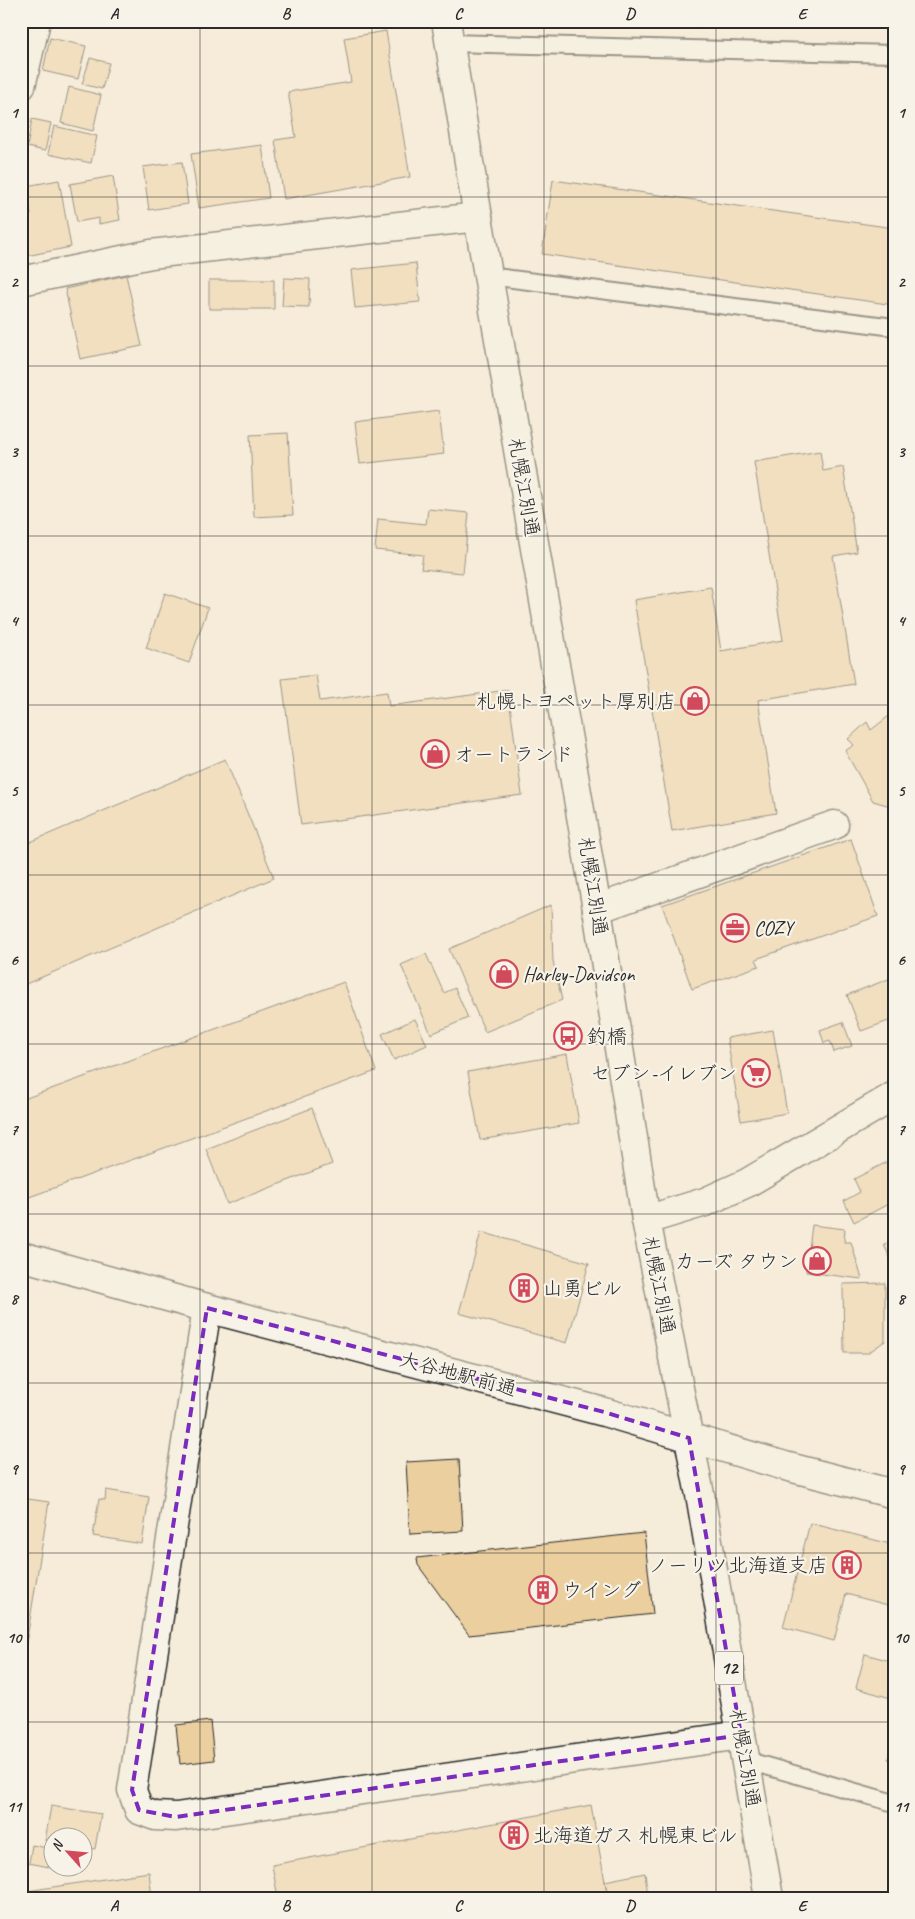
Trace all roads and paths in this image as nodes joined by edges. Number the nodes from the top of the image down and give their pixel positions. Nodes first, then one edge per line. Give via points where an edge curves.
1 (36, 21) edge
2 (448, 32) edge
3 (894, 54) edge
4 (21, 86) edge
5 (478, 217) junction
6 (488, 276) junction
7 (21, 281) edge
8 (894, 327) edge
9 (834, 825) dead end
10 (597, 909) junction
11 (894, 1096) edge
12 (646, 1220) junction
13 (21, 1256) edge
14 (207, 1308) junction
15 (689, 1438) junction
16 (894, 1494) edge
17 (743, 1748) junction
18 (894, 1803) edge
19 (769, 1898) edge

1 - 4 main road
2 - 3 lane
2 - 5 main road, 札幌江別通 / 12
5 - 6 main road, 札幌江別通 / 12
5 - 7 main road via 151,254
6 - 8 lane
6 - 10 main road, 札幌江別通 / 12
9 - 10 main road
10 - 12 main road, 札幌江別通 / 12
11 - 12 main road via 747,1183 705,1202
12 - 15 main road, 札幌江別通 / 12
13 - 14 main road, 大谷地駅前通
14 - 15 main road, 大谷地駅前通 via 604,1412
14 - 17 main road via 132,1790 139,1810 155,1816 176,1817
15 - 16 main road, 大谷地駅前通
15 - 17 main road, 札幌江別通 / 12
17 - 18 lane
17 - 19 main road, 札幌江別通 / 12

